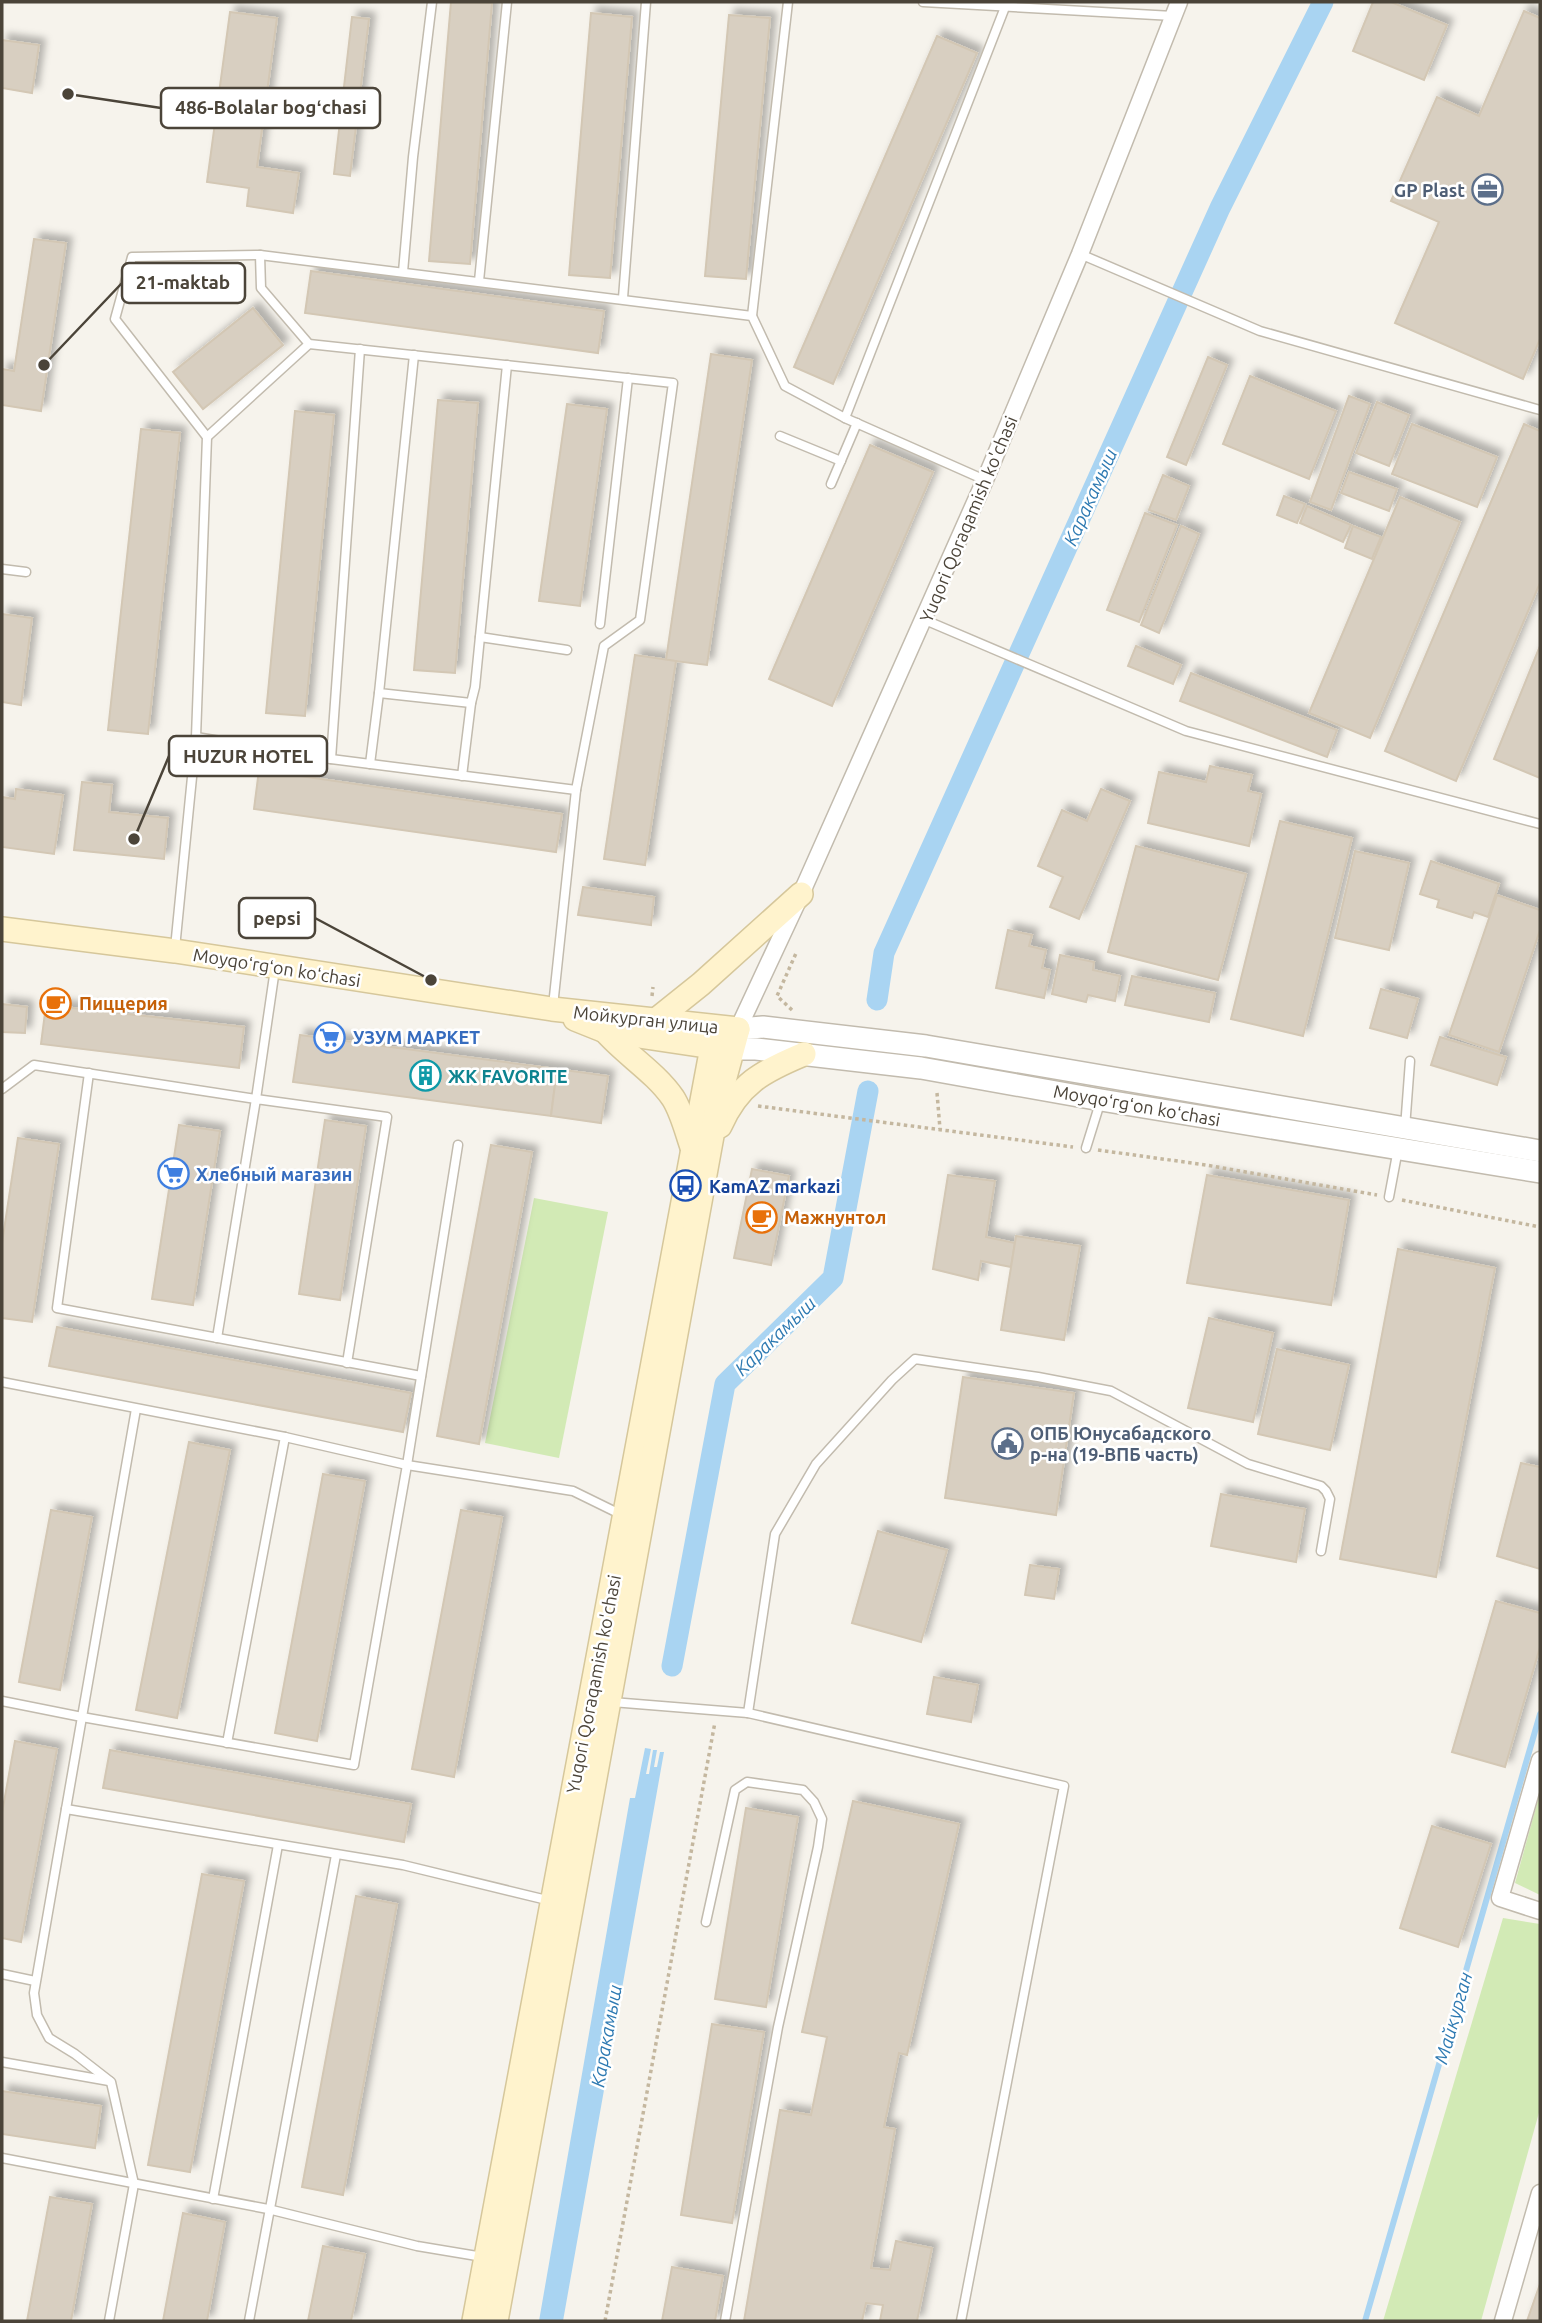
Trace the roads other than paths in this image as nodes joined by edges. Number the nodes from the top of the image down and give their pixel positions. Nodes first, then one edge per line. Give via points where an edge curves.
1 (432, 2) edge
2 (507, 2) edge
3 (646, 2) edge
4 (788, 2) edge
5 (923, 2) edge
6 (1006, 5) edge
7 (1176, 9) edge
8 (1080, 254) junction
9 (260, 255) junction
10 (403, 272) junction
11 (479, 281) junction
12 (623, 298) junction
13 (752, 316) junction
14 (309, 344) junction
15 (360, 349) junction
16 (414, 355) junction
17 (507, 365) junction
18 (628, 378) junction
19 (1540, 410) edge
20 (845, 418) junction
21 (857, 423) junction
22 (780, 436) dead end
23 (207, 437) junction
24 (841, 461) junction
25 (985, 480) junction
26 (831, 484) dead end
27 (2, 569) edge
28 (26, 572) dead end
29 (925, 620) junction
30 (600, 624) dead end
31 (480, 637) junction
32 (567, 650) dead end
33 (379, 693) junction
34 (471, 704) junction
35 (196, 737) junction
36 (331, 759) junction
37 (370, 764) junction
38 (462, 776) junction
39 (576, 790) junction
40 (1540, 824) edge
41 (802, 894) junction
42 (2, 929) edge
43 (175, 951) junction
44 (276, 967) junction
45 (552, 1009) junction
46 (656, 1020) junction
47 (605, 1031) junction
48 (728, 1042) junction
49 (812, 1055) junction
50 (1410, 1061) dead end
51 (89, 1073) junction
52 (2, 1089) edge
53 (256, 1099) junction
54 (1101, 1100) junction
55 (1405, 1128) junction
56 (458, 1145) dead end
57 (1086, 1148) road end
58 (1398, 1149) junction
59 (1540, 1151) edge
60 (701, 1152) junction
61 (1540, 1172) edge
62 (1389, 1197) road end
63 (217, 1338) junction
64 (347, 1363) junction
65 (421, 1376) junction
66 (2, 1382) edge
67 (136, 1409) junction
68 (285, 1437) junction
69 (407, 1465) junction
70 (633, 1517) junction
71 (1321, 1551) dead end
72 (600, 1701) junction
73 (2, 1702) edge
74 (748, 1713) junction
75 (82, 1717) junction
76 (227, 1743) junction
77 (1540, 1760) edge
78 (66, 1809) junction
79 (278, 1845) junction
80 (336, 1855) junction
81 (562, 1902) junction
82 (1540, 1911) edge
83 (706, 1922) dead end
84 (2, 1975) edge
85 (34, 1981) junction
86 (2, 2062) edge
87 (111, 2082) junction
88 (2, 2158) edge
89 (134, 2184) junction
90 (1540, 2193) edge
91 (213, 2199) junction
92 (268, 2209) junction
93 (496, 2259) junction
94 (110, 2321) edge
95 (248, 2321) edge
96 (474, 2321) edge
97 (496, 2321) edge
98 (725, 2321) edge
99 (961, 2321) edge
100 (1503, 2321) edge

1 - 10 lane
2 - 11 lane
3 - 12 lane
4 - 13 lane
5 - 6 lane
6 - 7 lane
6 - 20 lane
7 - 8 street, Yuqori Qoraqamish ko'chasi
8 - 19 lane via 1260,331
8 - 25 street, Yuqori Qoraqamish ko'chasi
9 - 10 lane
9 - 14 lane via 261,288
9 - 23 lane via 132,257 115,319
10 - 11 lane
11 - 12 lane
12 - 13 lane
13 - 20 lane via 785,386
14 - 15 lane
14 - 23 lane
15 - 16 lane
15 - 36 lane
16 - 17 lane
16 - 33 lane
17 - 18 lane
17 - 31 lane
18 - 30 lane
18 - 39 lane via 673,383 640,620 604,646
20 - 21 lane
21 - 24 lane
21 - 25 lane
22 - 24 lane
23 - 35 lane
24 - 26 lane
25 - 29 street, Yuqori Qoraqamish ko'chasi
27 - 28 lane
29 - 40 lane via 1186,731
29 - 41 street, Yuqori Qoraqamish ko'chasi
31 - 32 lane
31 - 34 lane
33 - 34 lane
33 - 37 lane
34 - 38 lane
35 - 36 lane
35 - 43 lane
36 - 37 lane
37 - 38 lane
38 - 39 lane
39 - 45 lane
41 - 46 main road
41 - 48 street, Yuqori Qoraqamish ko'chasi
42 - 43 main road, Moyqoʻrgʻon koʻchasi
43 - 44 main road, Moyqoʻrgʻon koʻchasi
44 - 45 main road, Moyqoʻrgʻon koʻchasi
44 - 53 lane
45 - 46 main road, Мойкурган улица
45 - 47 main road, Мойкурган улица
46 - 48 main road, Мойкурган улица
47 - 48 main road, Мойкурган улица
47 - 60 main road via 673,1098
48 - 49 street, Moyqoʻrgʻon koʻchasi
48 - 55 street, Moyqoʻrgʻon koʻchasi via 763,1027 926,1046
48 - 60 main road, Yuqori Qoraqamish ko'chasi via 718,1103
49 - 54 street, Moyqoʻrgʻon koʻchasi via 921,1068
49 - 60 main road via 768,1069 749,1084
50 - 55 lane
51 - 52 lane via 34,1065
51 - 53 lane
51 - 63 lane via 57,1308
53 - 63 lane
53 - 64 lane via 387,1116
54 - 57 lane
54 - 58 street, Moyqoʻrgʻon koʻchasi
55 - 59 street, Moyqoʻrgʻon koʻchasi
56 - 65 lane
58 - 61 street, Moyqoʻrgʻon koʻchasi
58 - 62 lane
60 - 70 main road, Yuqori Qoraqamish ko'chasi
63 - 64 lane
64 - 65 lane
65 - 69 lane
66 - 67 lane
67 - 68 lane
67 - 75 lane
68 - 69 lane
68 - 76 lane
69 - 70 lane via 573,1491
69 - 76 lane via 354,1765
70 - 72 main road, Yuqori Qoraqamish ko'chasi
71 - 74 lane via 1330,1499 1321,1486 1248,1464 1111,1391 915,1359 816,1464 775,1534
72 - 74 lane
72 - 81 main road, Yuqori Qoraqamish ko'chasi
73 - 75 lane
74 - 99 lane via 1063,1786
75 - 76 lane
75 - 78 lane
77 - 82 street via 1500,1898
78 - 79 lane
78 - 85 lane
79 - 80 lane
79 - 91 lane
80 - 81 lane via 403,1865
80 - 92 lane
81 - 93 main road, Yuqori Qoraqamish ko'chasi
83 - 98 lane via 735,1790 747,1782 803,1790 822,1819 818,1847 778,2027
84 - 85 lane
85 - 87 lane via 34,2004 49,2038
86 - 87 lane
87 - 89 lane
88 - 89 lane
89 - 91 lane
89 - 94 lane
90 - 100 street
91 - 92 lane
92 - 93 lane via 417,2246
92 - 95 lane
93 - 96 main road, Yuqori Qoraqamish ko'chasi
93 - 97 main road, Yuqori Qoraqamish ko'chasi

